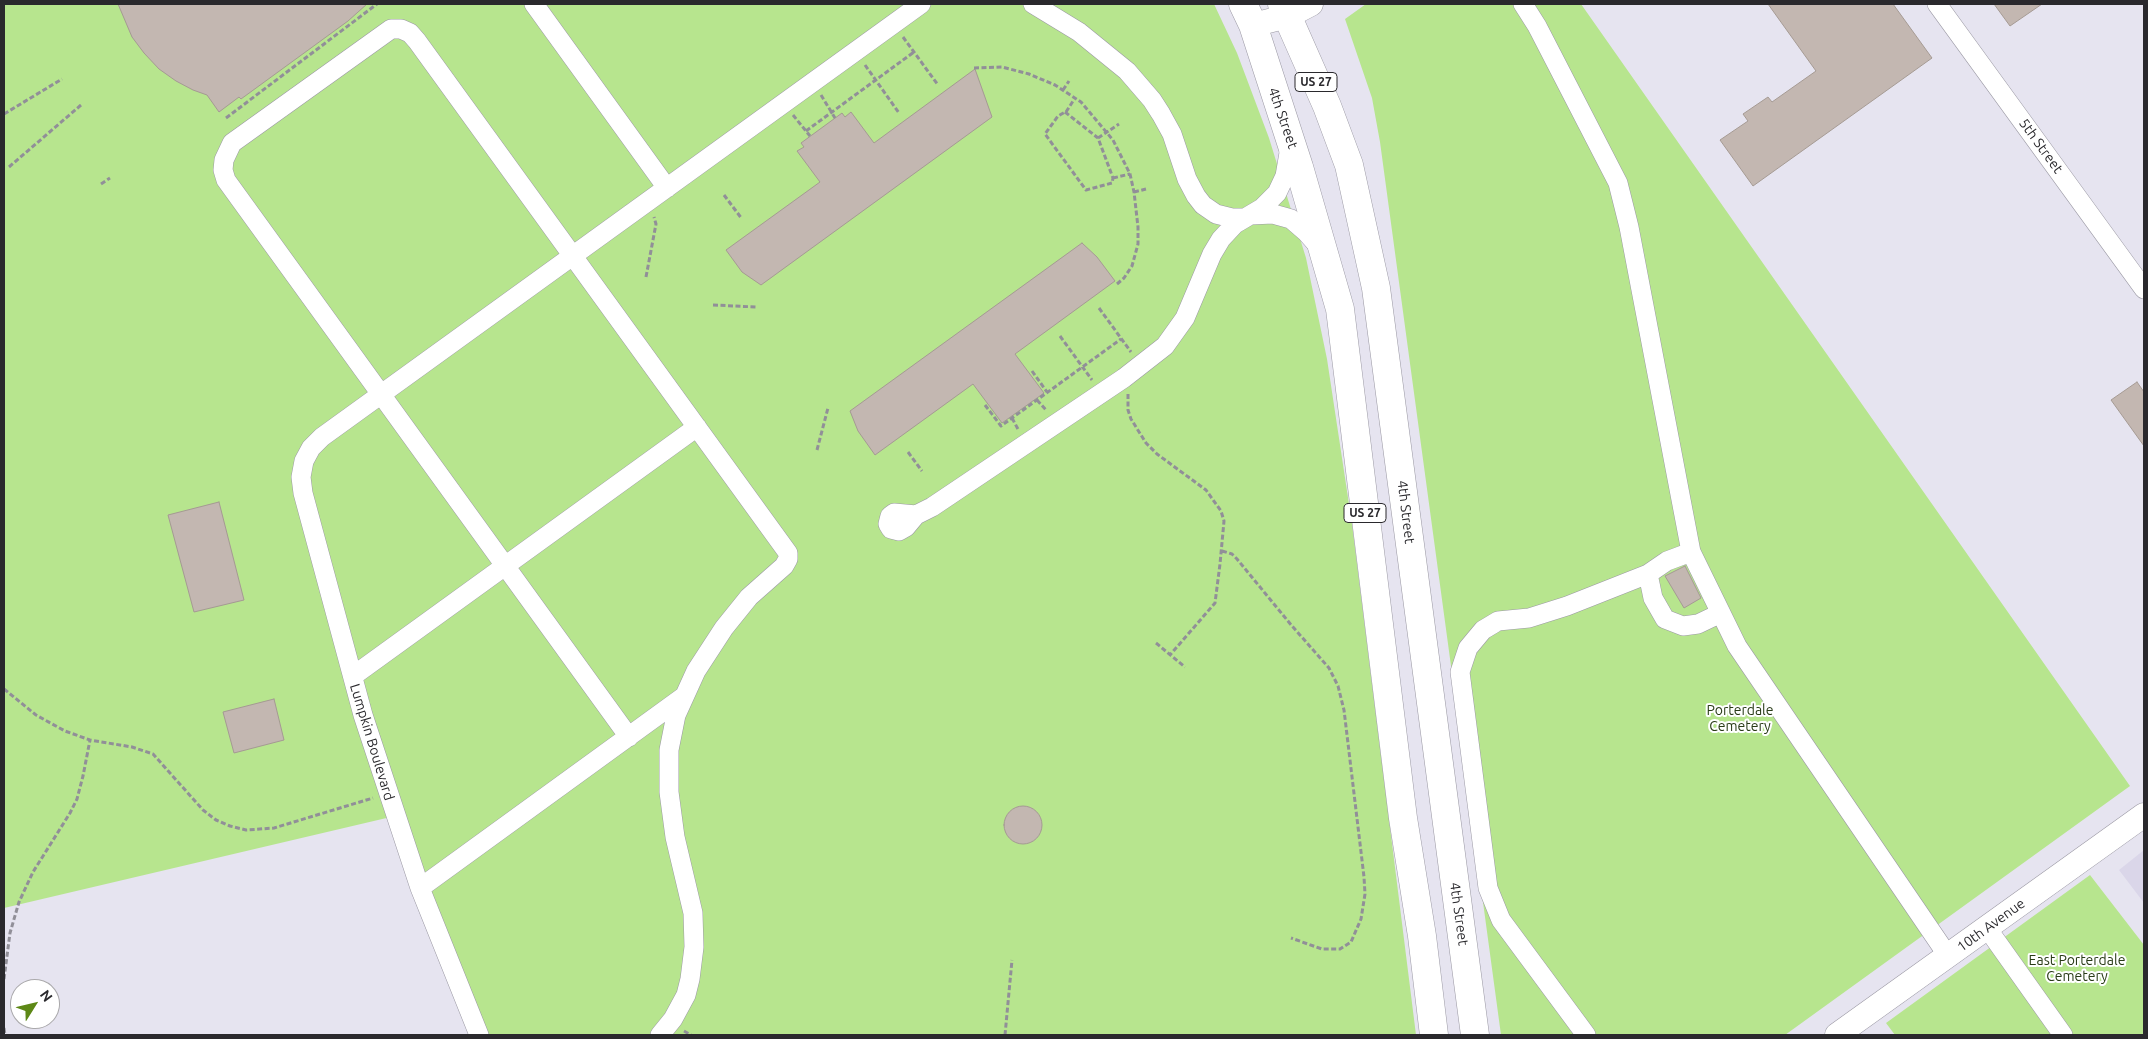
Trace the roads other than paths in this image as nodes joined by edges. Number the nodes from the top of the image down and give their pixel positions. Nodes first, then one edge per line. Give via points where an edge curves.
1 (534, 4) edge
2 (921, 4) edge
3 (1032, 4) edge
4 (1523, 4) edge
5 (1937, 4) edge
6 (1288, 7) edge
7 (1248, 14) edge
8 (1291, 142) junction
9 (667, 188) junction
10 (1203, 204) junction
11 (1248, 216) junction
12 (1212, 254) junction
13 (1324, 255) junction
14 (573, 256) junction
15 (2144, 289) edge
16 (382, 395) junction
17 (697, 427) junction
18 (916, 515) dead end
19 (1691, 552) junction
20 (505, 566) junction
21 (1648, 574) junction
22 (1721, 613) junction
23 (353, 676) junction
24 (683, 697) junction
25 (629, 737) junction
26 (2144, 816) edge
27 (420, 888) junction
28 (1987, 928) junction
29 (1948, 956) junction
30 (479, 1035) edge
31 (660, 1035) edge
32 (1434, 1035) edge
33 (1475, 1035) edge
34 (1586, 1035) edge
35 (1837, 1035) edge
36 (2063, 1035) edge

1 - 9 street
2 - 9 street
3 - 10 street via 1078,32 1142,87 1172,134 1192,189
4 - 19 street via 1618,182
5 - 15 street, 5th Street
6 - 7 main road
6 - 33 highway, 4th Street / US 27 via 1349,165 1376,288
7 - 8 highway, 4th Street / US 27
8 - 11 street via 1281,186 1269,202
8 - 13 highway, 4th Street / US 27
9 - 14 street
10 - 11 street via 1216,214
10 - 12 street via 1215,227
11 - 12 street via 1227,232
11 - 13 street via 1273,214 1291,219
12 - 18 street via 1193,300 1165,346 1102,394
13 - 32 highway, 4th Street / US 27 via 1340,309
14 - 16 street
14 - 16 street via 410,33 391,29 382,34 287,102 232,143 224,160 226,180
14 - 17 street
16 - 20 street
16 - 23 street, Lumpkin Boulevard via 316,443 304,461 302,484
17 - 20 street
17 - 24 street via 787,550 788,556 784,566 749,597 724,628
19 - 21 street via 1667,561
19 - 22 street
20 - 23 street
20 - 25 street
21 - 22 street via 1653,598 1665,619 1683,626 1698,624
21 - 34 street via 1539,615 1498,621 1483,630 1468,648 1460,672 1488,888 1501,920
22 - 29 street via 1737,646
23 - 27 street, Lumpkin Boulevard
24 - 25 street
24 - 31 street via 669,750 669,785 675,837 693,913 694,947 686,995
25 - 27 street
26 - 28 main road, 10th Avenue
27 - 30 street, Lumpkin Boulevard
28 - 29 main road, 10th Avenue
28 - 36 street
29 - 35 main road, 10th Avenue

